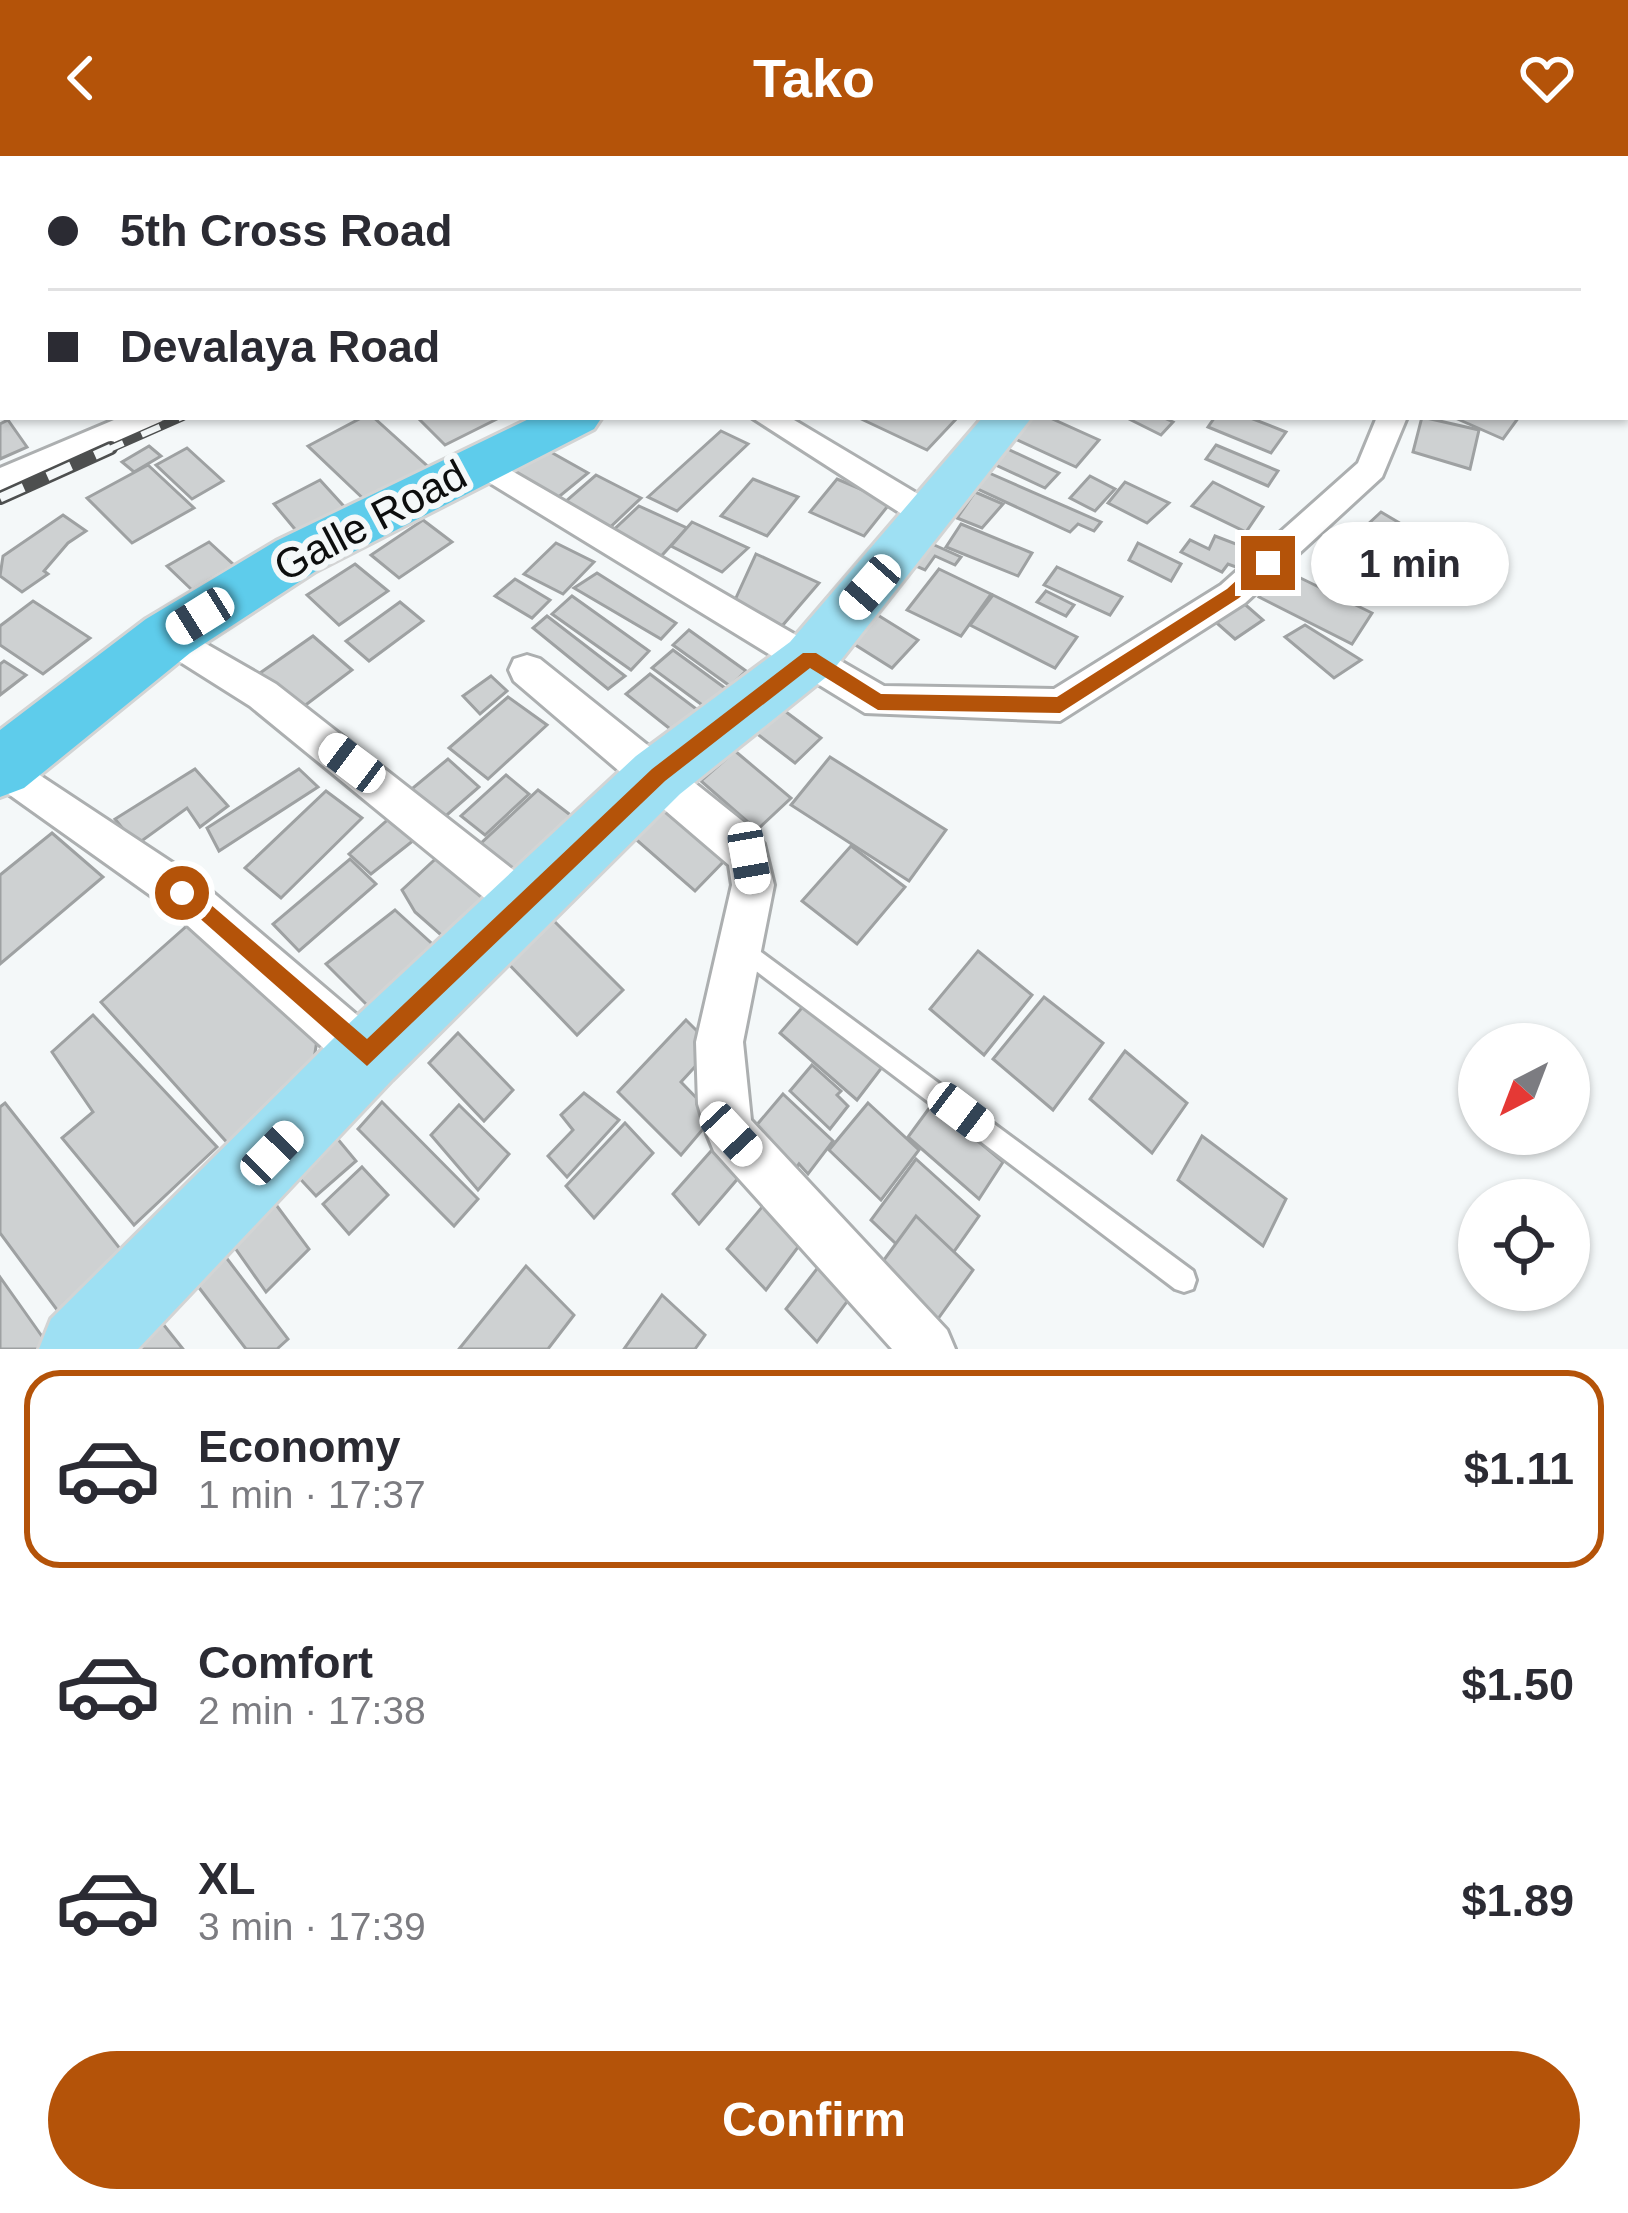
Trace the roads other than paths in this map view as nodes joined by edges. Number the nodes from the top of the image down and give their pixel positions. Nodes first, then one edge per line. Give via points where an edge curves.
1 (142, 420) edge
2 (570, 420) edge
3 (771, 420) edge
4 (1007, 420) edge
5 (1391, 420) edge
6 (475, 464) junction
7 (0, 481) edge
8 (931, 517) junction
9 (168, 636) junction
10 (810, 658) junction
11 (527, 670) dead end
12 (0, 767) edge
13 (658, 775) junction
14 (524, 904) junction
15 (738, 945) junction
16 (367, 1055) junction
17 (1184, 1280) dead end
18 (81, 1349) edge
19 (928, 1349) edge

1 - 7 street
2 - 6 highway, Galle Road
3 - 8 street
4 - 8 main road
5 - 10 street via 1371,470 1233,594 1060,705 878,702
6 - 9 highway, Galle Road via 296,556
6 - 10 street
8 - 10 main road
9 - 12 highway, Galle Road
9 - 14 street via 280,708
10 - 13 main road
11 - 13 street
12 - 16 street via 182,893
13 - 14 main road
13 - 15 street via 749,858 753,885
14 - 16 main road
15 - 17 lane
15 - 19 street via 716,1070 731,1134
16 - 18 main road

